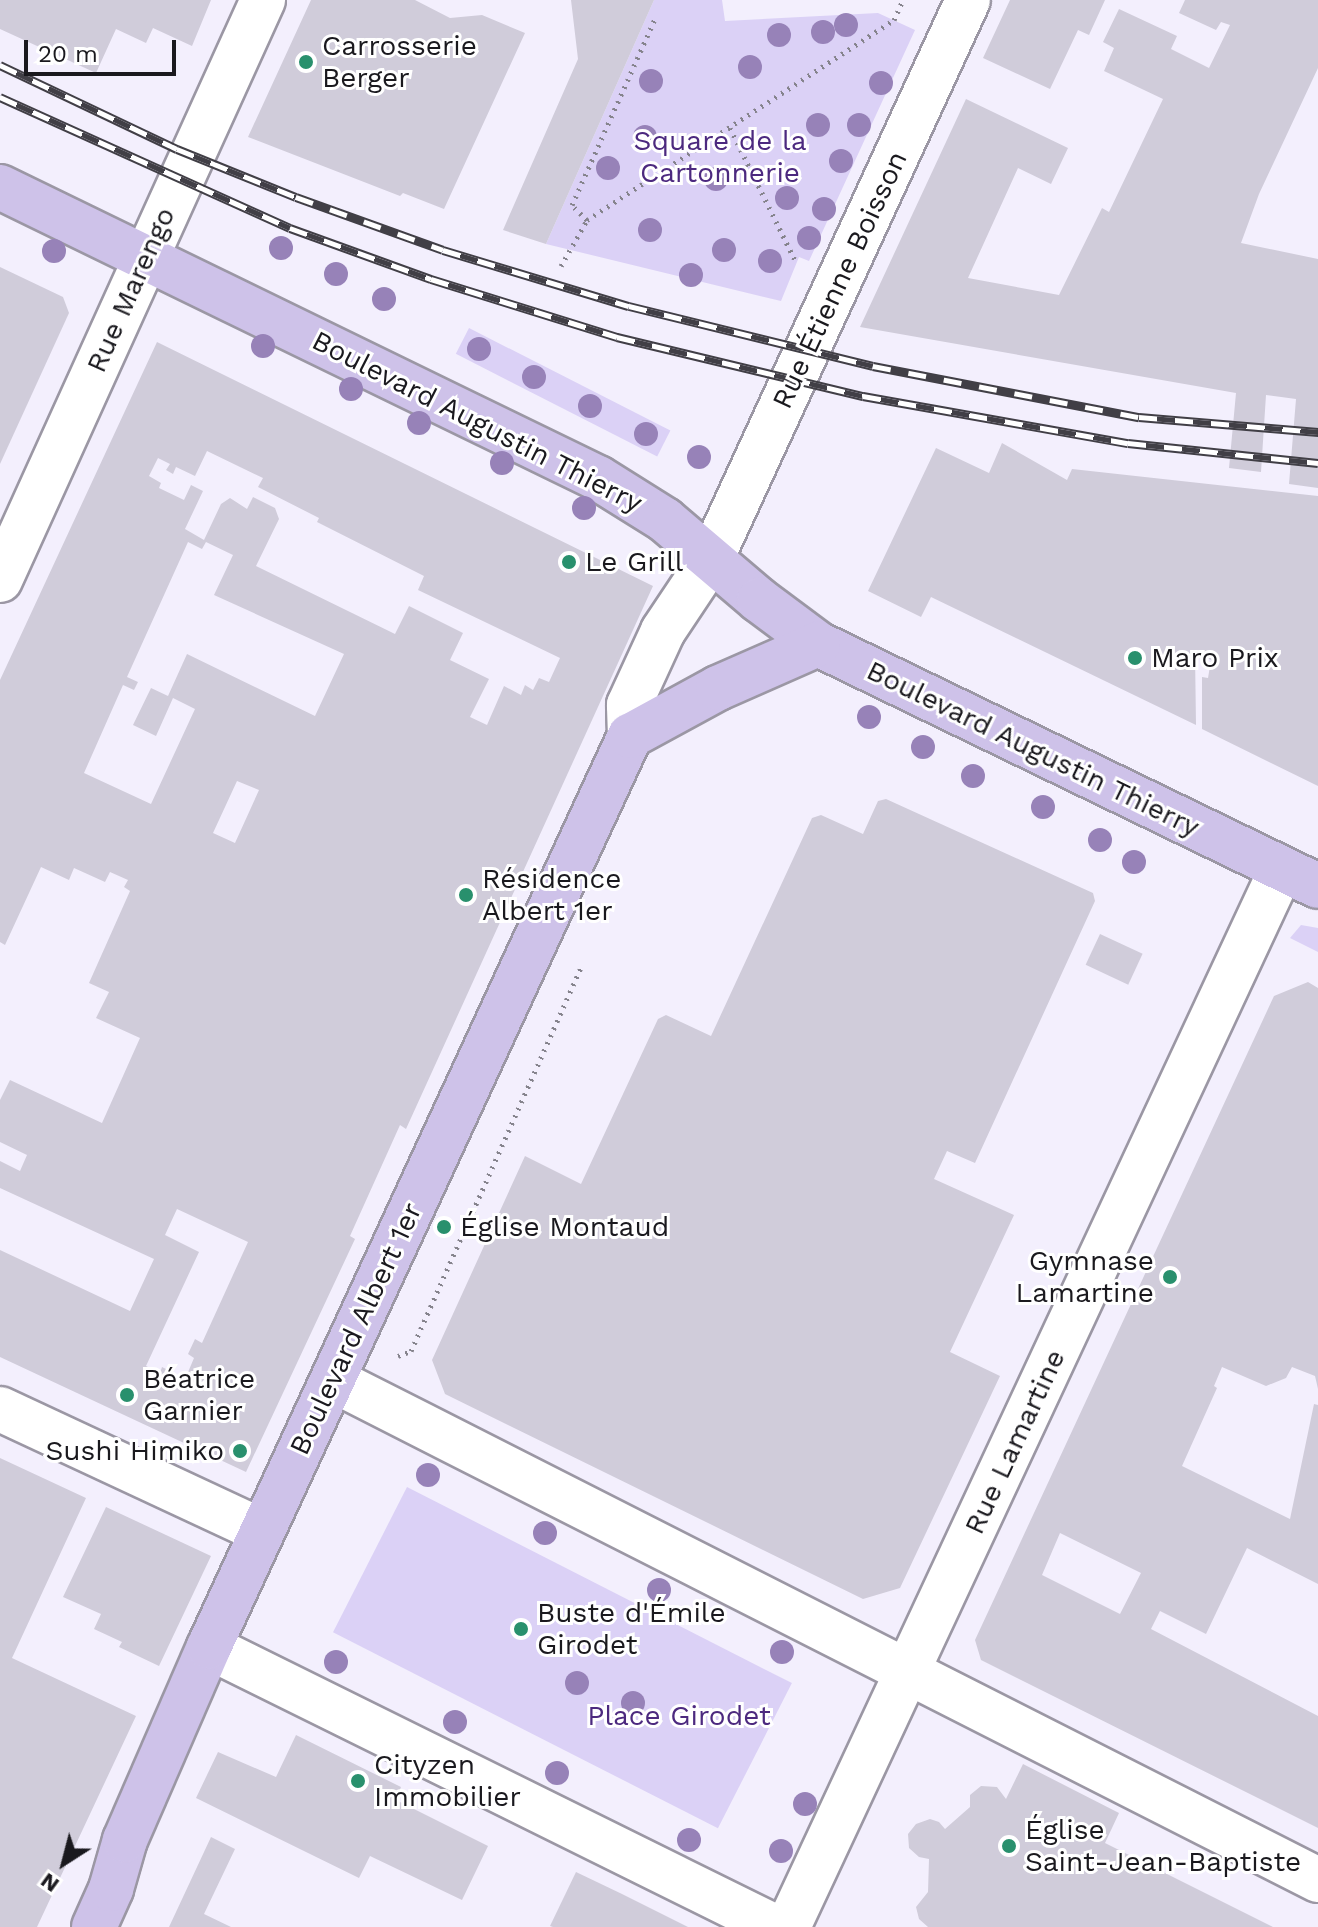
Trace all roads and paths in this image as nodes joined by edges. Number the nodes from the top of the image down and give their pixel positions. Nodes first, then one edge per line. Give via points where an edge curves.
1 (263, 0) edge
2 (903, 0) edge
3 (968, 0) edge
4 (656, 16) dead end
5 (730, 128) junction
6 (0, 187) edge
7 (587, 220) junction
8 (146, 257) junction
9 (797, 263) dead end
10 (561, 266) dead end
11 (711, 559) junction
12 (0, 580) edge
13 (818, 644) junction
14 (630, 736) junction
15 (1300, 878) edge
16 (333, 1380) junction
17 (0, 1409) edge
18 (262, 1531) junction
19 (209, 1647) junction
20 (908, 1673) junction
21 (1318, 1880) edge
22 (94, 1927) edge
23 (775, 1927) edge
24 (788, 1927) edge

1 - 8 street, Rue Marengo
2 - 5 path via 894,20
3 - 11 street, Rue Étienne Boisson
4 - 7 path via 572,205
5 - 7 path
5 - 9 path
6 - 8 main road, Boulevard Augustin Thierry
7 - 10 path
8 - 11 main road, Boulevard Augustin Thierry via 598,478 665,520
8 - 12 street, Rue Marengo
11 - 13 main road, Boulevard Augustin Thierry
11 - 14 street, Boulevard Albert 1er via 663,631 629,705
13 - 14 main road via 718,688
13 - 15 main road, Boulevard Augustin Thierry
14 - 16 main road, Boulevard Albert 1er
15 - 20 street, Rue Lamartine
16 - 18 main road, Boulevard Albert 1er
16 - 20 street
17 - 18 street
18 - 19 main road, Boulevard Albert 1er
19 - 22 main road, Boulevard Albert 1er via 125,1840
19 - 23 street
20 - 21 street
20 - 24 street, Rue Lamartine

